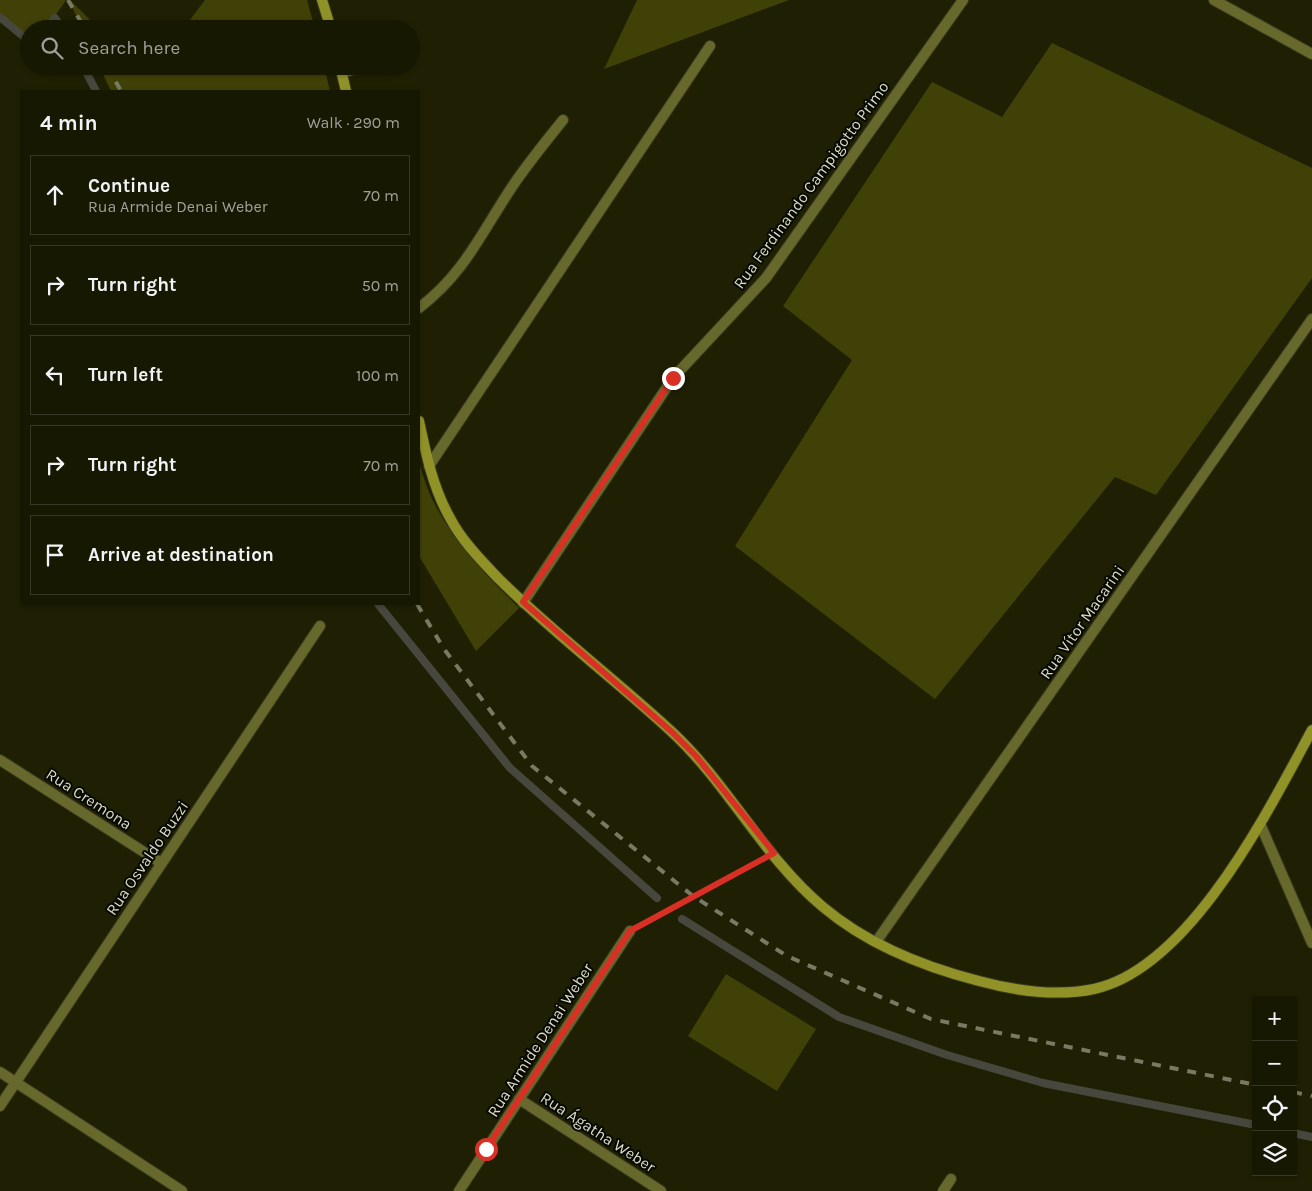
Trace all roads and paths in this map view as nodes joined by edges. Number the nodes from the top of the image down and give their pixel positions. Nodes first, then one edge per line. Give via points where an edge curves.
1 (322, 0) edge
2 (963, 0) edge
3 (1214, 0) edge
4 (328, 20) edge
5 (710, 46) dead end
6 (1312, 54) edge
7 (342, 75) edge
8 (346, 90) edge
9 (563, 120) dead end
10 (420, 307) edge
11 (1312, 319) edge
12 (420, 426) edge
13 (429, 466) junction
14 (523, 602) junction
15 (320, 626) dead end
16 (1312, 730) edge
17 (0, 760) edge
18 (1260, 826) junction
19 (774, 853) junction
20 (162, 863) junction
21 (630, 931) joint
22 (876, 942) junction
23 (1312, 943) edge
24 (0, 1072) edge
25 (16, 1082) junction
26 (519, 1099) junction
27 (0, 1106) edge
28 (951, 1179) dead end
29 (182, 1191) edge
30 (459, 1191) edge
31 (661, 1191) edge
32 (943, 1191) edge

1 - 4 main road
2 - 14 street, Rua Ferdinando Campigotto Primo via 766,278 673,378
3 - 6 street
5 - 13 street
7 - 8 main road
9 - 10 street via 513,185 460,270
11 - 22 street, Rua Vítor Macarini
12 - 13 main road
13 - 14 main road via 439,496 464,541
14 - 19 main road via 696,756
15 - 20 street, Rua Osvaldo Buzzi
16 - 18 main road
17 - 20 street, Rua Cremona
18 - 22 main road via 1181,935 1150,964 1096,989 1067,993 999,986 930,966
18 - 23 street
19 - 21 path
19 - 22 main road via 824,908
20 - 25 street, Rua Osvaldo Buzzi
21 - 26 street, Rua Armide Denai Weber
24 - 25 street
25 - 27 street, Rua Osvaldo Buzzi
25 - 29 street
26 - 30 street, Rua Armide Denai Weber
26 - 31 street, Rua Ágatha Weber
28 - 32 street

